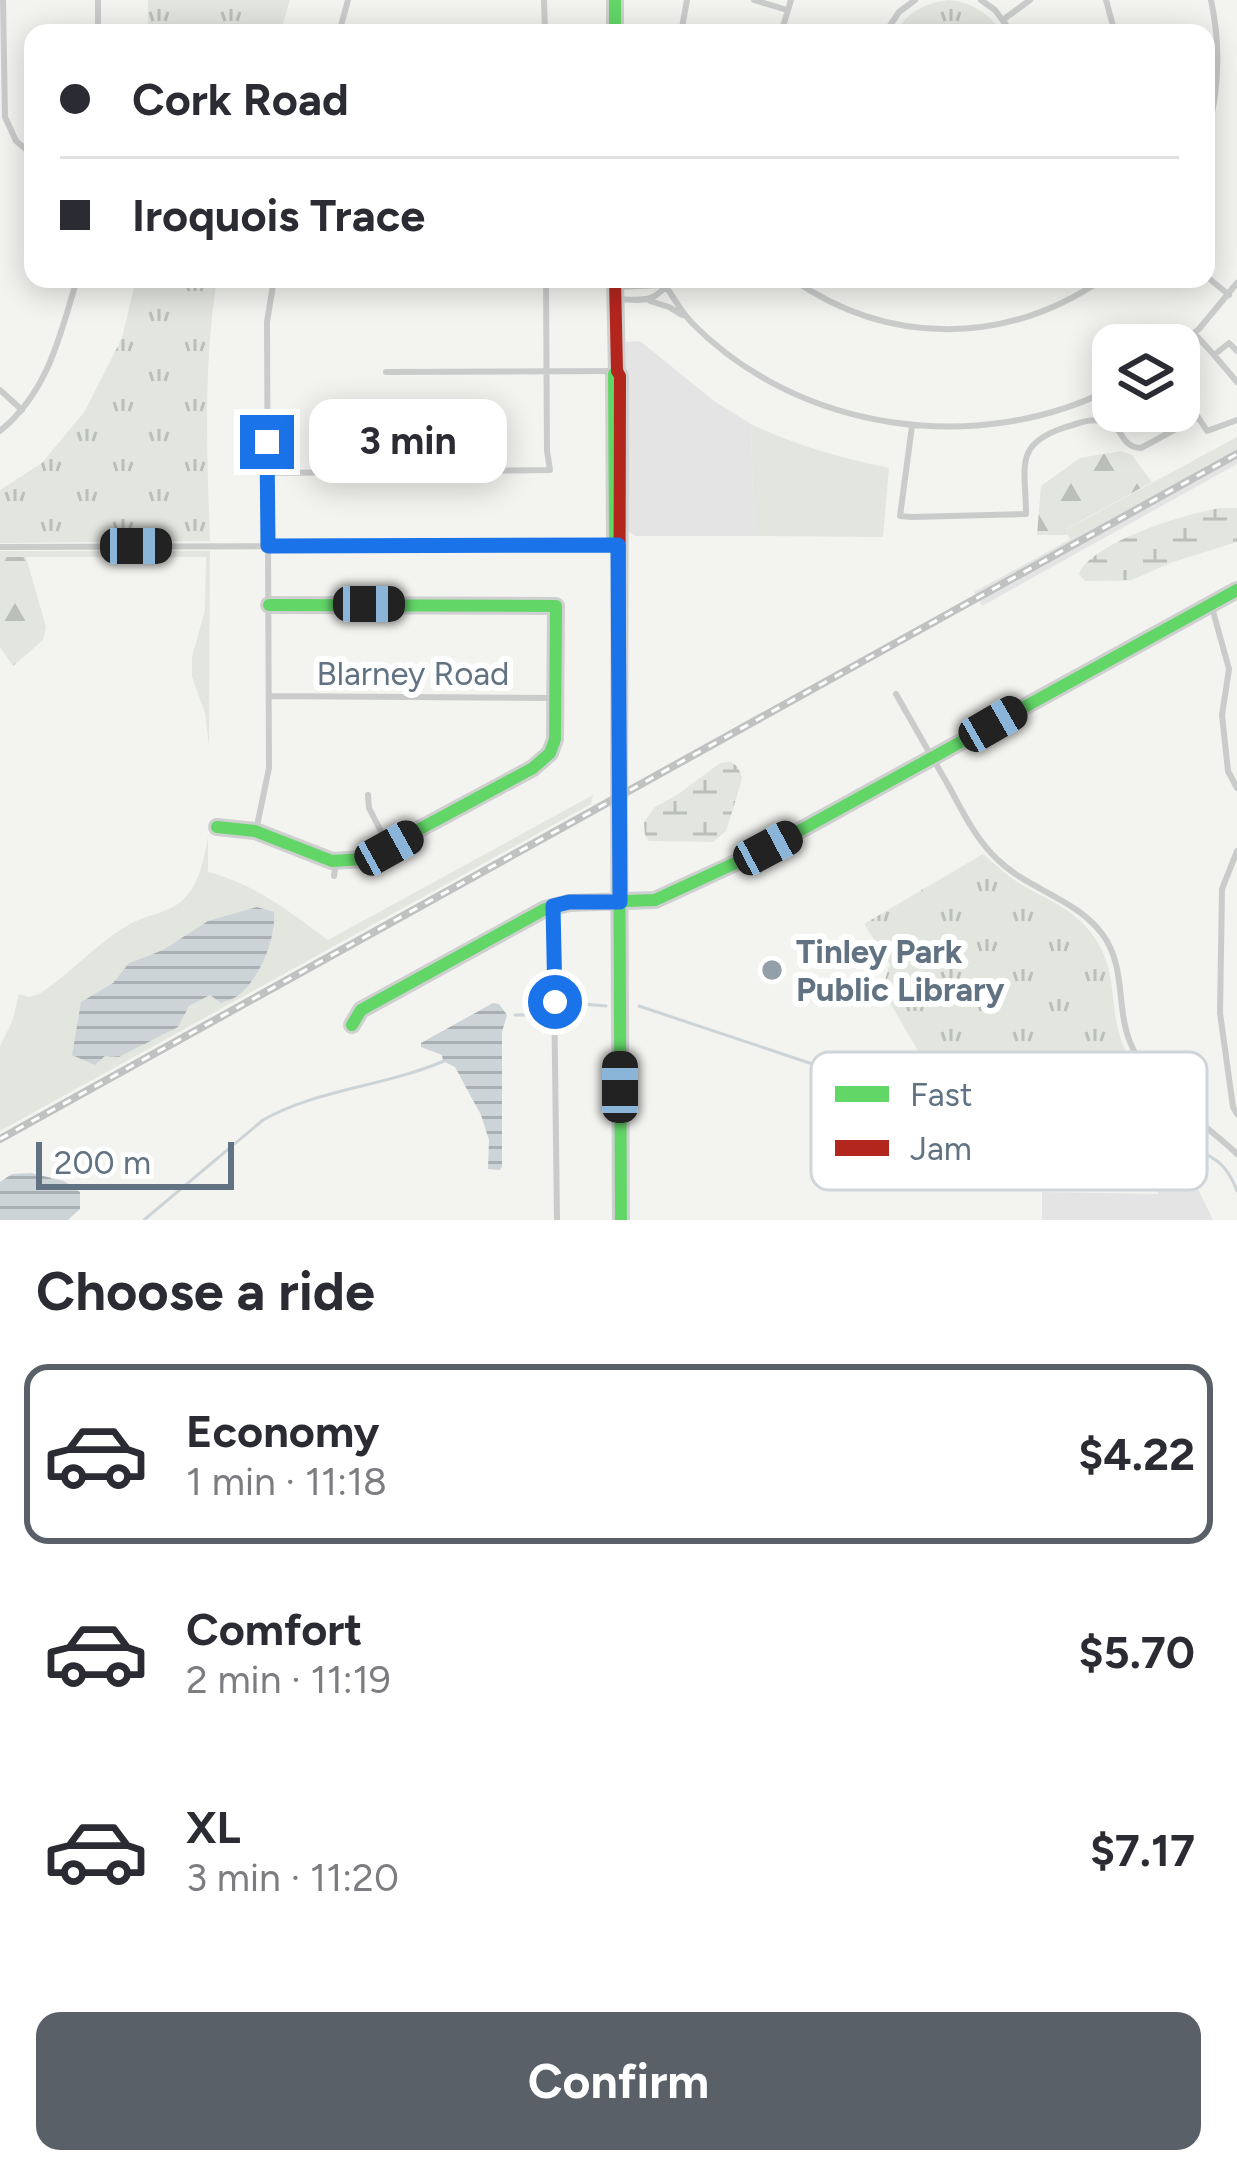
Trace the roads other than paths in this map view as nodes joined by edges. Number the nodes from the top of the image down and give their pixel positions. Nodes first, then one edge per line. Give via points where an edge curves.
1 (3, 0) edge
2 (754, 0) edge
3 (791, 0) edge
4 (915, 0) edge
5 (981, 0) edge
6 (1030, 0) edge
7 (1210, 0) edge
8 (787, 10) junction
9 (1004, 19) junction
10 (783, 24) edge
11 (891, 24) edge
12 (1007, 24) edge
13 (2, 75) edge
14 (1215, 102) edge
15 (24, 147) edge
16 (1215, 283) edge
17 (1237, 283) edge
18 (74, 288) edge
19 (272, 288) edge
20 (546, 288) edge
21 (616, 288) edge
22 (663, 288) edge
23 (667, 288) edge
24 (808, 288) edge
25 (1087, 288) edge
26 (1229, 295) junction
27 (641, 299) junction
28 (688, 319) junction
29 (1200, 326) edge
30 (1200, 340) edge
31 (1237, 351) edge
32 (1214, 355) junction
33 (617, 371) junction
34 (386, 373) dead end
35 (547, 373) junction
36 (1237, 382) edge
37 (0, 390) edge
38 (1092, 396) edge
39 (1067, 406) junction
40 (22, 410) junction
41 (1049, 413) junction
42 (1237, 420) edge
43 (1073, 423) junction
44 (912, 425) junction
45 (1055, 429) junction
46 (0, 431) edge
47 (268, 473) junction
48 (618, 545) junction
49 (268, 546) junction
50 (0, 547) edge
51 (1237, 590) edge
52 (269, 604) junction
53 (1211, 604) junction
54 (896, 694) dead end
55 (269, 696) junction
56 (556, 698) junction
57 (933, 759) junction
58 (1237, 788) edge
59 (368, 794) dead end
60 (217, 827) dead end
61 (256, 831) junction
62 (389, 848) junction
63 (1237, 851) edge
64 (620, 902) junction
65 (553, 906) junction
66 (352, 1025) dead end
67 (1136, 1052) edge
68 (1237, 1114) edge
69 (1207, 1129) edge
70 (1237, 1154) edge
71 (556, 1220) edge
72 (621, 1220) edge

1 - 13 street
2 - 8 street
3 - 8 street
4 - 11 street
5 - 9 street
6 - 9 street
7 - 14 street
8 - 10 street
9 - 12 street
13 - 15 street via 8,126
16 - 26 street
17 - 26 street
18 - 40 street via 48,371
19 - 47 street
20 - 35 street
21 - 27 street
21 - 33 street
22 - 27 street
23 - 28 street
24 - 25 street via 875,320 952,330 1018,320
26 - 29 street
27 - 28 street
28 - 44 street via 794,392
30 - 32 street
31 - 32 street via 1229,343
32 - 36 street
33 - 35 street
33 - 48 street
34 - 35 street
35 - 47 street via 550,470
37 - 40 street
38 - 39 street
39 - 41 street
39 - 43 street
40 - 46 street
41 - 44 street via 952,428
41 - 45 street
42 - 43 street via 1207,431 1198,417 1141,448 1125,443 1110,422
43 - 45 street
44 - 45 street via 900,516 912,517 1026,514 1027,452
47 - 49 street
48 - 49 street
48 - 64 street
49 - 50 street
49 - 52 street
51 - 53 street
52 - 55 street
52 - 56 street via 556,606
53 - 57 street
53 - 58 street via 1229,669 1222,715
54 - 57 street
55 - 56 street, Blarney Road
55 - 61 street via 269,768
56 - 62 street via 555,739 540,763
57 - 64 street via 655,900
57 - 67 street via 1000,862 1103,935
59 - 62 street
60 - 61 street
61 - 62 street via 335,870
63 - 68 street via 1222,889 1220,1013
64 - 65 street
64 - 72 street
65 - 66 street via 361,1010
65 - 71 street
69 - 70 street

